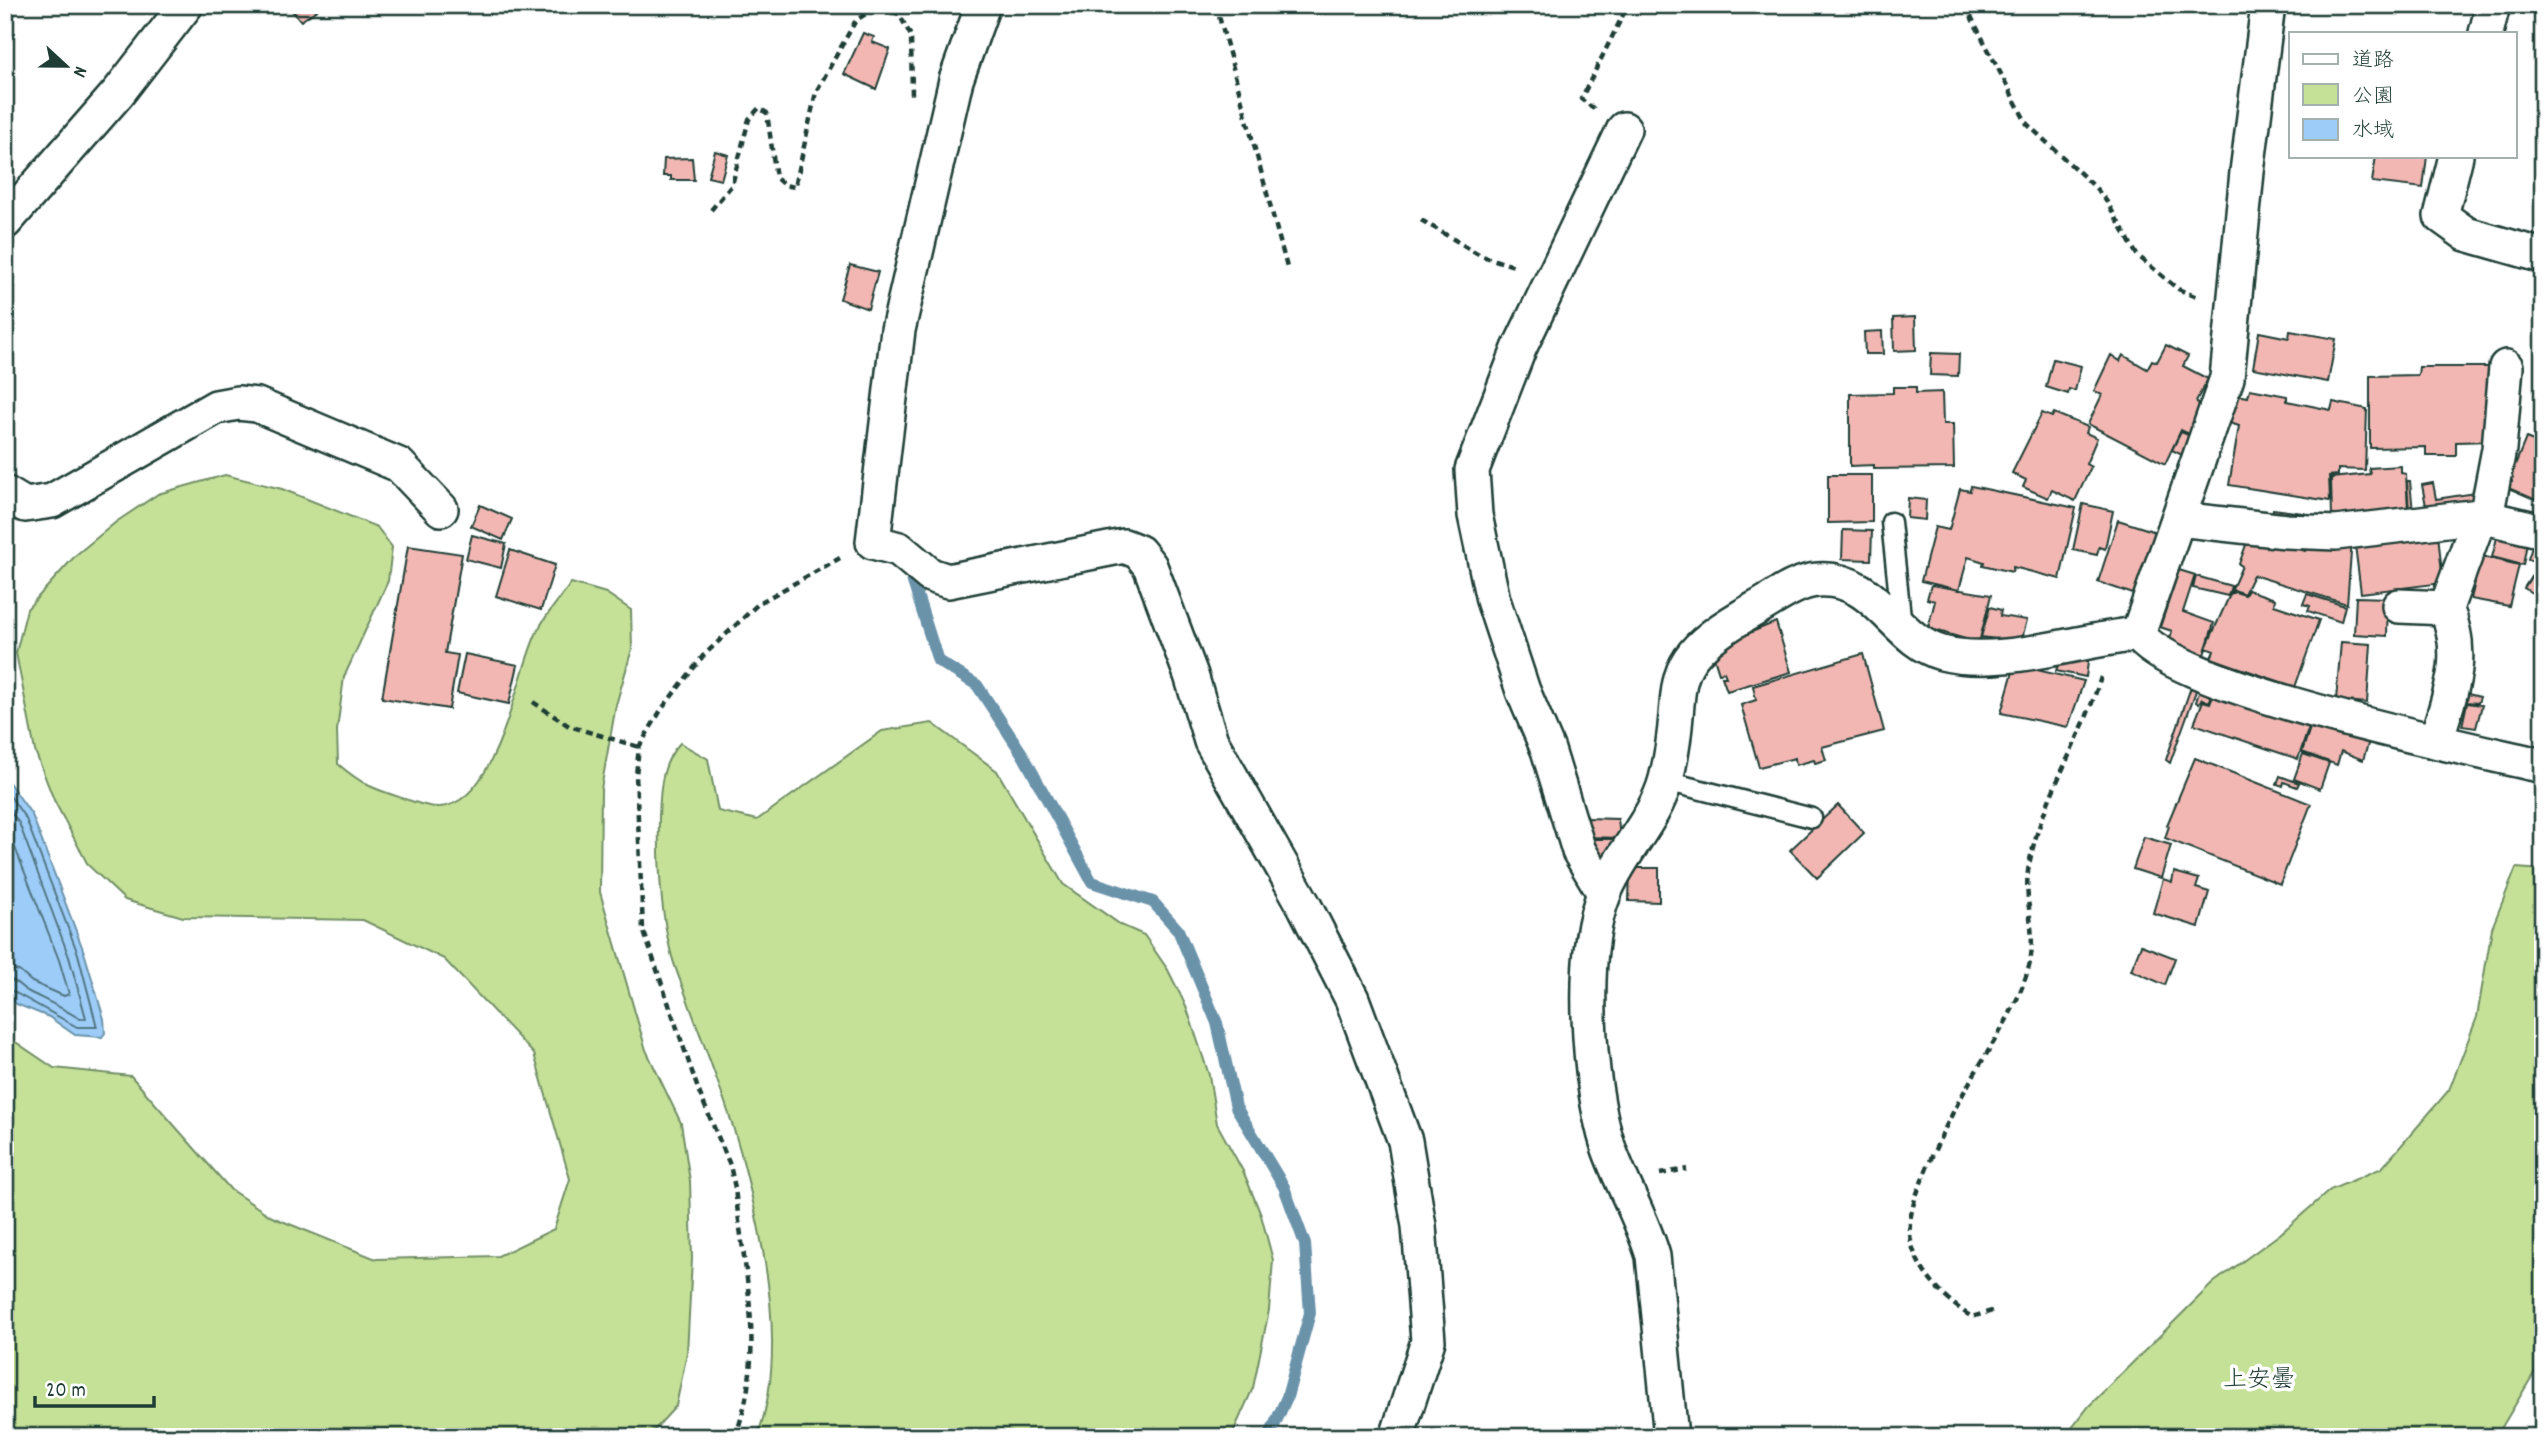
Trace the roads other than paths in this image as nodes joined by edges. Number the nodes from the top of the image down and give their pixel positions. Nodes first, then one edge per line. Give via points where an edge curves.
1 (186, 5) edge
2 (983, 5) edge
3 (2268, 5) edge
4 (2493, 5) edge
5 (2486, 32) edge
6 (1624, 129) road end
7 (2456, 158) edge
8 (31, 195) junction
9 (5, 222) edge
10 (5, 248) edge
11 (2543, 256) edge
12 (2505, 367) dead end
13 (5, 493) edge
14 (441, 509) dead end
15 (2483, 517) junction
16 (2178, 519) junction
17 (1891, 522) dead end
18 (2543, 530) edge
19 (2399, 606) dead end
20 (2446, 608) junction
21 (1902, 628) junction
22 (2124, 636) junction
23 (2436, 741) junction
24 (2543, 766) edge
25 (1666, 781) junction
26 (1812, 818) dead end
27 (1604, 893) junction
28 (1397, 1437) edge
29 (1671, 1437) edge

1 - 8 street
2 - 28 street via 956,80 898,330 873,542 899,549 930,575 948,580 1124,545 1139,552 1150,566 1211,741 1352,999 1405,1141 1419,1226 1428,1341
3 - 16 street via 2227,378
4 - 5 street
6 - 27 street via 1519,349 1472,470 1475,515 1493,600 1579,851
7 - 11 street via 2441,216 2466,234
8 - 9 street
8 - 10 street
12 - 15 street via 2499,449
13 - 14 street via 25,505 52,501 216,407 238,403 257,405 398,464
15 - 16 street via 2336,533
15 - 18 street
15 - 20 street
16 - 22 street
17 - 21 lane
19 - 20 street
20 - 23 street via 2456,632 2457,668
21 - 22 street via 1938,652 1964,657
21 - 25 street via 1879,602 1849,584 1818,579 1799,584 1730,623 1707,639 1682,669
22 - 23 street via 2221,682
23 - 24 street
25 - 26 lane
25 - 27 street
27 - 29 street via 1591,939 1592,1056 1608,1145 1653,1256

